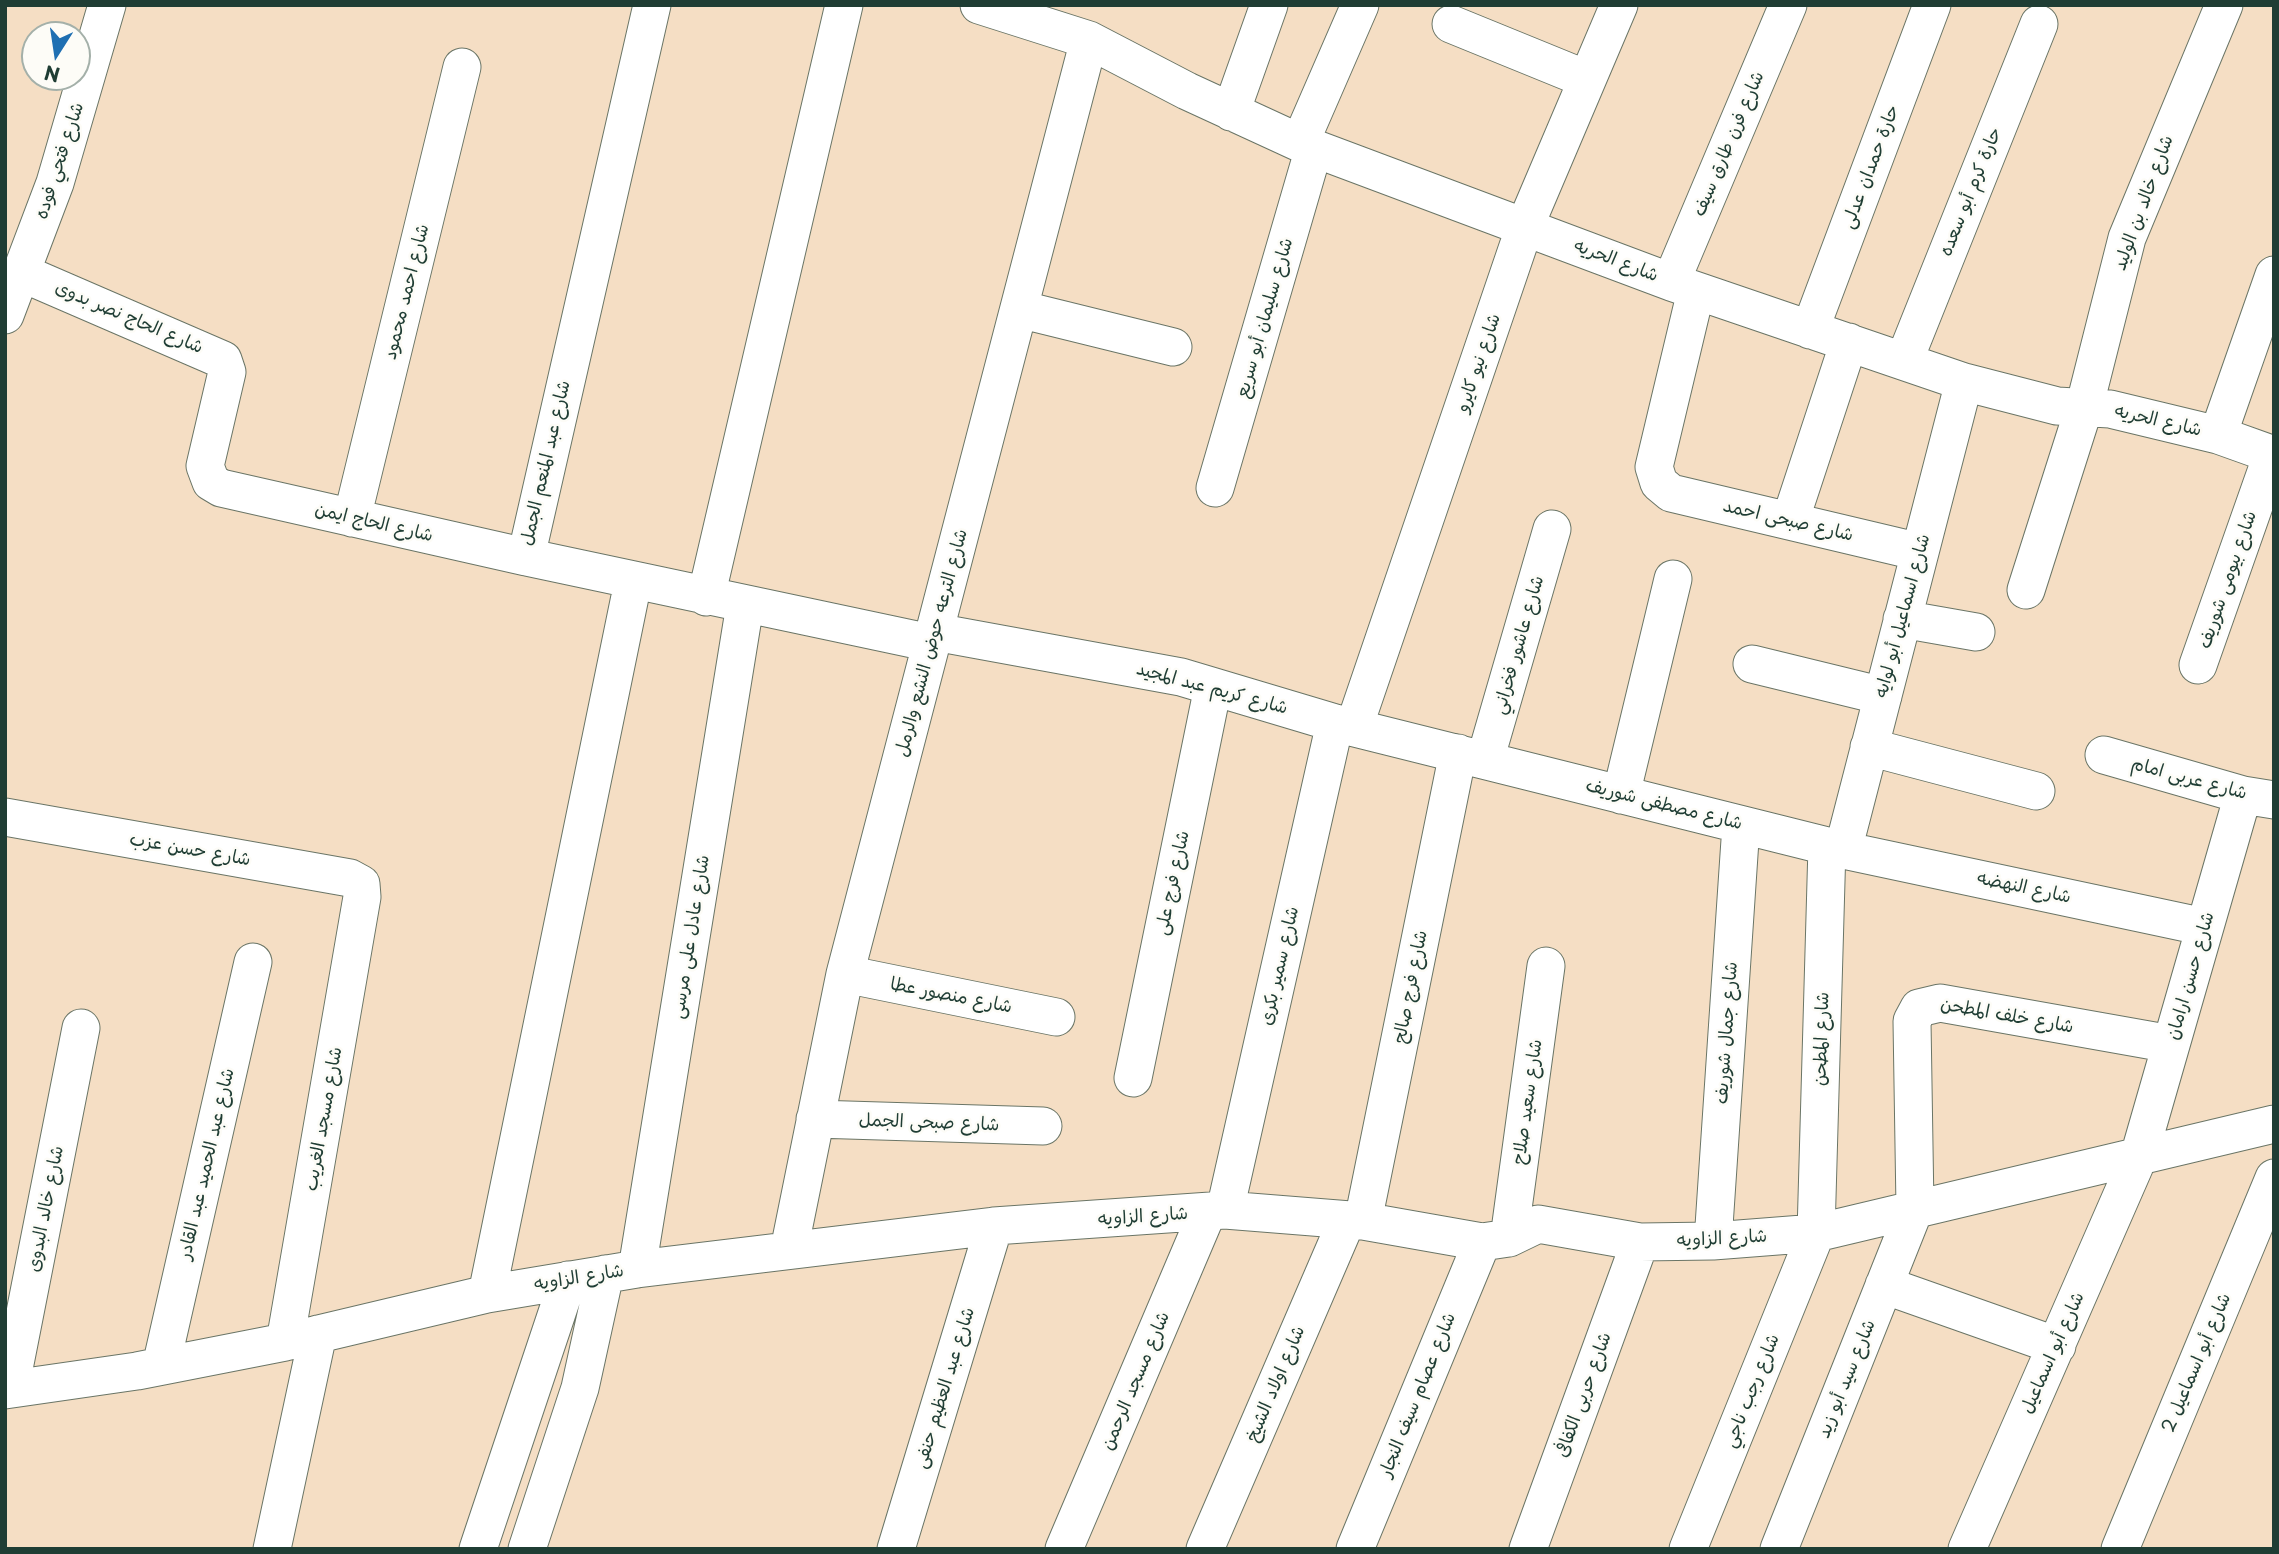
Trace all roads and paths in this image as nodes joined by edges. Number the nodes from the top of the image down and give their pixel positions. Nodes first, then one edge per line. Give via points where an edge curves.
1 (107, 5) edge
2 (652, 5) edge
3 (844, 5) edge
4 (979, 5) edge
5 (1269, 5) edge
6 (1360, 5) edge
7 (1619, 5) edge
8 (1788, 5) edge
9 (1931, 5) edge
10 (2224, 5) edge
11 (2039, 23) dead end
12 (1451, 24) dead end
13 (1089, 40) junction
14 (462, 67) dead end
15 (1586, 79) junction
16 (1231, 112) junction
17 (1307, 145) junction
18 (1525, 226) junction
19 (22, 273) junction
20 (2274, 275) edge
21 (1683, 286) junction
22 (1019, 309) junction
23 (5, 315) edge
24 (1810, 330) junction
25 (1849, 342) junction
26 (1173, 347) dead end
27 (1903, 361) junction
28 (1964, 382) junction
29 (2084, 408) junction
30 (2218, 435) junction
31 (2273, 455) edge
32 (1659, 483) joint
33 (221, 488) joint
34 (1215, 488) dead end
35 (352, 518) junction
36 (1790, 521) junction
37 (1552, 529) dead end
38 (1920, 552) junction
39 (526, 557) junction
40 (1673, 579) dead end
41 (634, 582) junction
42 (2026, 590) dead end
43 (706, 597) junction
44 (745, 605) junction
45 (1902, 619) junction
46 (1976, 632) dead end
47 (933, 638) junction
48 (1752, 664) dead end
49 (2198, 665) dead end
50 (1213, 687) junction
51 (1883, 696) junction
52 (1345, 725) junction
53 (1870, 747) junction
54 (2104, 755) dead end
55 (1472, 757) junction
56 (2036, 791) dead end
57 (1621, 794) junction
58 (2258, 798) edge
59 (5, 817) edge
60 (1741, 825) junction
61 (1835, 848) junction
62 (362, 897) joint
63 (2205, 927) junction
64 (253, 962) dead end
65 (1546, 966) dead end
66 (845, 974) junction
67 (1056, 1017) dead end
68 (81, 1028) dead end
69 (2171, 1044) junction
70 (1133, 1078) dead end
71 (815, 1119) junction
72 (2274, 1124) edge
73 (1043, 1126) dead end
74 (2138, 1156) junction
75 (2274, 1178) edge
76 (1915, 1208) junction
77 (1216, 1212) junction
78 (1355, 1221) junction
79 (994, 1226) junction
80 (1816, 1233) junction
81 (1496, 1240) junction
82 (1713, 1241) junction
83 (1640, 1242) junction
84 (789, 1250) junction
85 (621, 1272) junction
86 (568, 1280) junction
87 (1884, 1285) junction
88 (487, 1294) junction
89 (302, 1338) junction
90 (2057, 1346) junction
91 (161, 1366) junction
92 (8, 1390) edge
93 (272, 1549) edge
94 (478, 1549) edge
95 (527, 1549) edge
96 (896, 1549) edge
97 (1064, 1549) edge
98 (1205, 1549) edge
99 (1355, 1549) edge
100 (1528, 1549) edge
101 (1689, 1549) edge
102 (1779, 1549) edge
103 (1967, 1549) edge
104 (2120, 1549) edge

1 - 19 street, شارع فتحي فوده via 55,183
2 - 39 street, شارع عبد المنعم الجمل
3 - 43 street
4 - 13 street, شارع الحريه
5 - 16 street
6 - 17 street, شارع سليمان أبو سريع
7 - 15 street, شارع نيو كايرو
8 - 21 street, شارع فرن طارق سيف
9 - 24 street, حارة حمدان عدلى
10 - 29 street, شارع خالد بن الوليد via 2127,238
11 - 27 street, حارة كرم أبو سعده
12 - 15 street
13 - 16 street, شارع الحريه
13 - 22 street, شارع الترعه حوض النشع والرمل
14 - 35 street, شارع احمد محمود
15 - 18 street, شارع نيو كايرو
16 - 17 street, شارع الحريه
17 - 18 street, شارع الحريه
17 - 34 street, شارع سليمان أبو سريع
18 - 21 street, شارع الحريه
18 - 52 street, شارع نيو كايرو
19 - 23 street, شارع فتحي فوده
19 - 33 street, شارع الحاج نصر بدوى via 223,360 225,385 205,466 211,482
20 - 30 street
21 - 24 street, شارع الحريه
21 - 32 street, شارع فرن طارق سيف via 1654,467
22 - 26 street
22 - 47 street, شارع الترعه حوض النشع والرمل
24 - 25 street, شارع الحريه
25 - 27 street, شارع الحريه
25 - 36 street
27 - 28 street, شارع الحريه
28 - 29 street, شارع الحريه via 2057,406
28 - 38 street, شارع اسماعيل أبو لوايه
29 - 30 street, شارع الحريه via 2110,409
29 - 42 street, شارع خالد بن الوليد
30 - 31 street, شارع الحريه
31 - 49 street, شارع بيومى شوريف
32 - 36 street, شارع صبحى احمد via 1671,493
33 - 35 street, شارع الحاج ايمن
35 - 39 street, شارع الحاج ايمن
36 - 38 street, شارع صبحى احمد
37 - 55 street, شارع عاشور فخراني
38 - 45 street, شارع اسماعيل أبو لوايه
39 - 41 street, شارع عبد المنعم الجمل
40 - 57 street
41 - 43 street, شارع عبد المنعم الجمل
41 - 88 street
43 - 44 street, شارع عبد المنعم الجمل
44 - 47 street, شارع عبد المنعم الجمل
44 - 85 street, شارع عادل على مرسى
45 - 46 street
45 - 51 street, شارع اسماعيل أبو لوايه
47 - 50 street, شارع كريم عبد المجيد via 1142,669
47 - 66 street, شارع الترعه حوض النشع والرمل
48 - 51 street
50 - 52 street, شارع كريم عبد المجيد
50 - 70 street, شارع فرج على
51 - 53 street, شارع اسماعيل أبو لوايه
52 - 55 street, شارع كريم عبد المجيد
52 - 77 street, شارع سمير بكرى
53 - 56 street
53 - 61 street, شارع اسماعيل أبو لوايه
54 - 58 street, شارع عربى امام
55 - 57 street, شارع مصطفى شوريف
55 - 78 street, شارع فرج صالح
57 - 60 street, شارع مصطفى شوريف
58 - 63 street, شارع حسن ارامان
59 - 62 street, شارع حسن عزب via 350,878 360,884
60 - 61 street, شارع مصطفى شوريف
60 - 82 street, شارع جمال شوريف
61 - 63 street, شارع النهضه
61 - 80 street, شارع المطحن
62 - 89 street, شارع مسجد الغريب
63 - 69 street, شارع حسن ارامان
64 - 91 street, شارع عبد الحميد عبد القادر
65 - 81 street, شارع سعيد صلاح
66 - 67 street, شارع منصور عطا
66 - 71 street, شارع الترعه حوض النشع والرمل
68 - 92 street, شارع خالد البدوى
69 - 74 street, شارع حسن ارامان
69 - 76 street, شارع خلف المطحن via 1940,1003 1919,1008 1912,1021
71 - 73 street, شارع صبحى الجمل
71 - 84 street, شارع الترعه حوض النشع والرمل
72 - 74 street, شارع الزاويه
74 - 76 street, شارع الزاويه
74 - 90 street, شارع أبو اسماعيل
75 - 104 street, شارع أبو اسماعيل 2
76 - 80 street, شارع الزاويه
76 - 87 street, شارع سيد أبو زيد
77 - 78 street, شارع الزاويه
77 - 79 street, شارع الزاويه
77 - 97 street, شارع مسجد الرحمن
78 - 81 street, شارع الزاويه
78 - 98 street, شارع اولاد الشيخ
79 - 84 street, شارع الزاويه
79 - 96 street, شارع عبد العظيم حنفى
80 - 82 street, شارع الزاويه
80 - 101 street, شارع رجب ناجي
81 - 83 street, شارع الزاويه via 1538,1224
81 - 99 street, شارع عصام سيف النجار
82 - 83 street, شارع الزاويه
83 - 100 street, شارع حربى الكفافى
84 - 85 street, شارع الزاويه
85 - 86 street, شارع الزاويه
85 - 95 street, شارع عادل على مرسى
86 - 88 street, شارع الزاويه
86 - 94 street
87 - 90 street
87 - 102 street, شارع سيد أبو زيد
88 - 89 street, شارع الزاويه
89 - 91 street, شارع الزاويه
89 - 93 street, شارع مسجد الغريب
90 - 103 street, شارع أبو اسماعيل
91 - 92 street, شارع الزاويه

